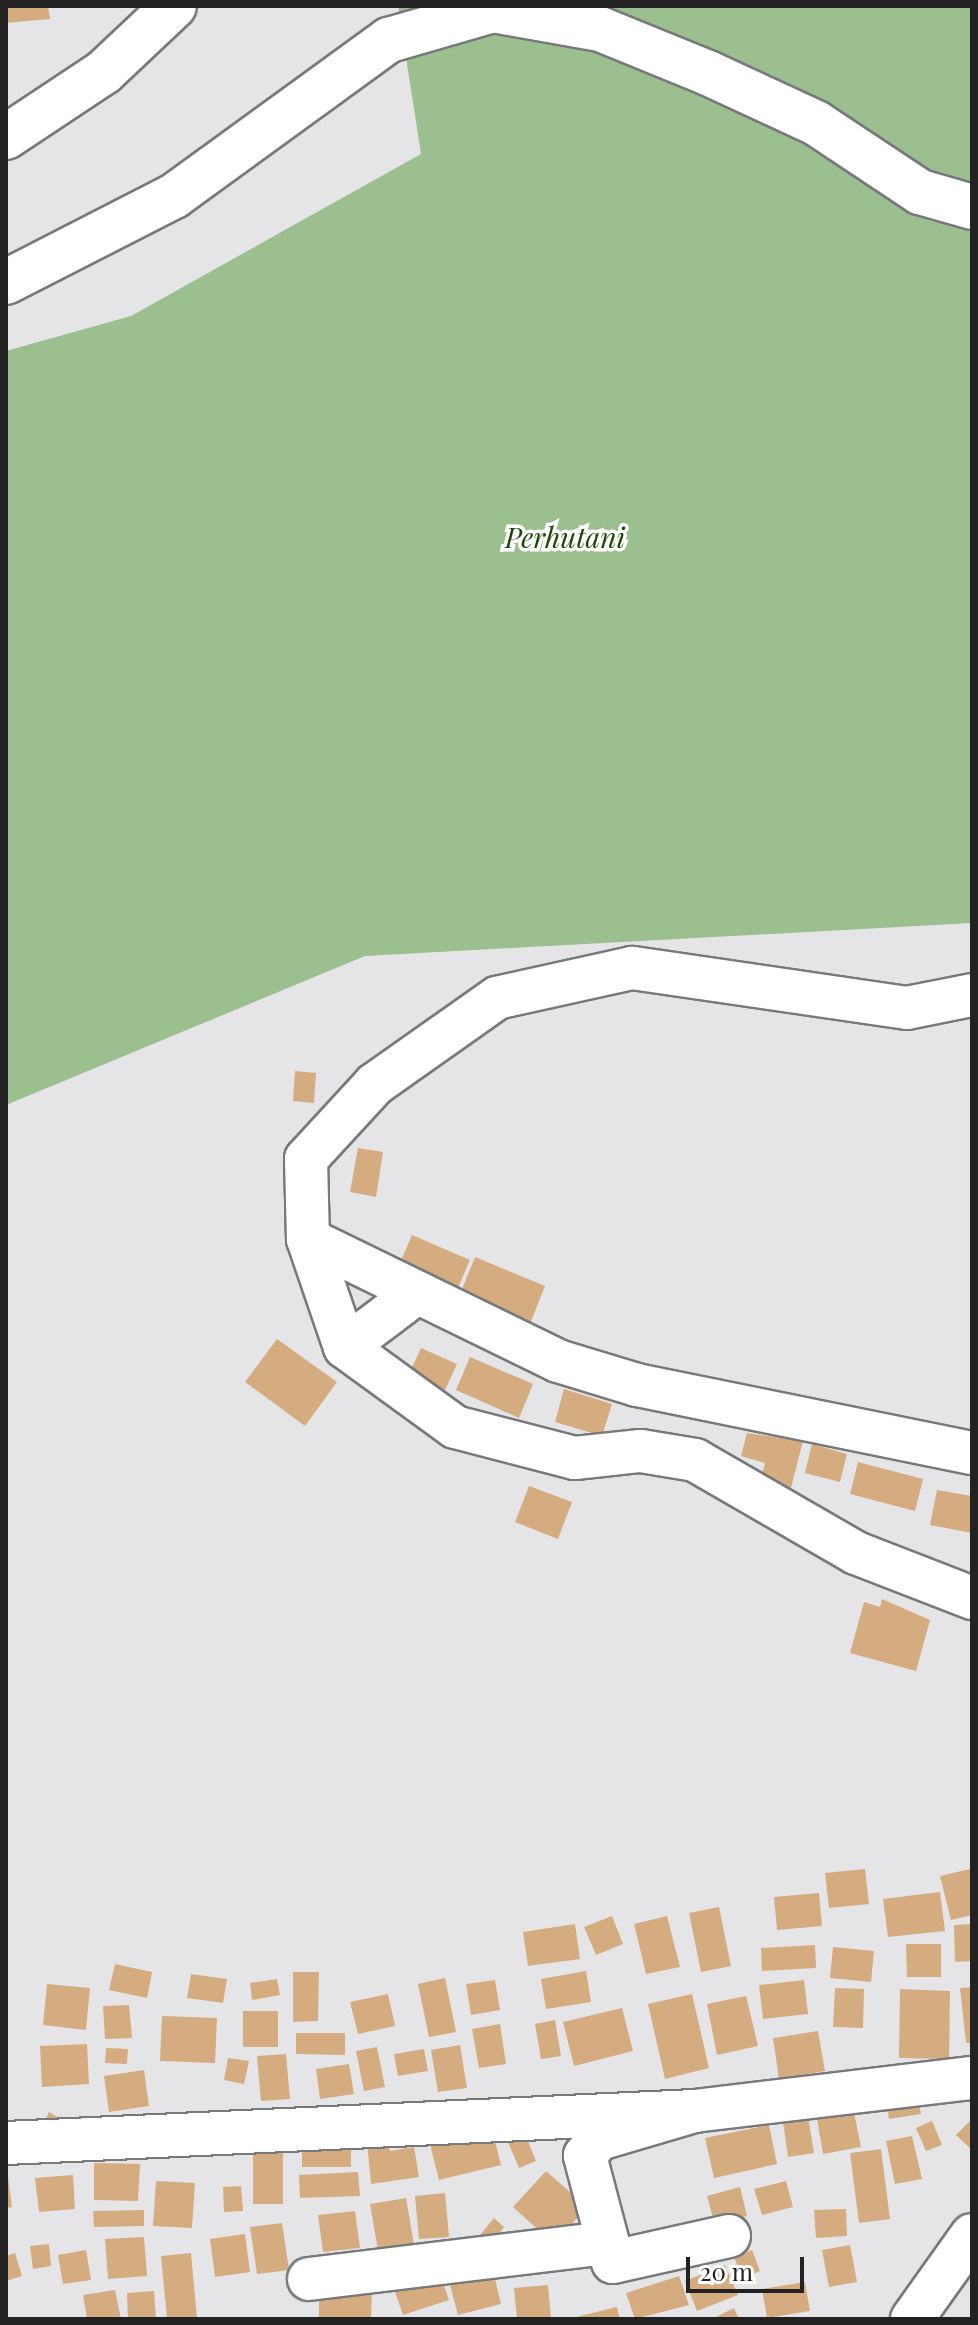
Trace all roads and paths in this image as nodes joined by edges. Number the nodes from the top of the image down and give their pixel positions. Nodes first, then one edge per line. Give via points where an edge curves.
1 (174, 6) edge
2 (6, 137) edge
3 (972, 207) edge
4 (6, 282) edge
5 (972, 995) edge
6 (308, 1239) junction
7 (414, 1295) junction
8 (345, 1347) junction
9 (972, 1453) edge
10 (972, 1598) edge
11 (972, 2078) edge
12 (694, 2111) junction
13 (6, 2143) edge
14 (972, 2235) edge
15 (729, 2236) dead end
16 (607, 2243) junction
17 (309, 2279) dead end
18 (912, 2319) edge

1 - 2 main road via 104,72
3 - 4 main road via 920,192 816,123 708,73 600,29 493,10 389,40 174,196
5 - 6 street via 907,1008 632,968 497,998 375,1084 306,1159
6 - 7 street
6 - 8 street
7 - 8 street
7 - 9 street via 558,1361 637,1385
8 - 10 street via 455,1427 575,1458 641,1451 695,1460 856,1553
11 - 12 street
12 - 13 street
12 - 16 street via 599,2139 585,2156
14 - 18 street
15 - 16 street via 613,2262
16 - 17 street

